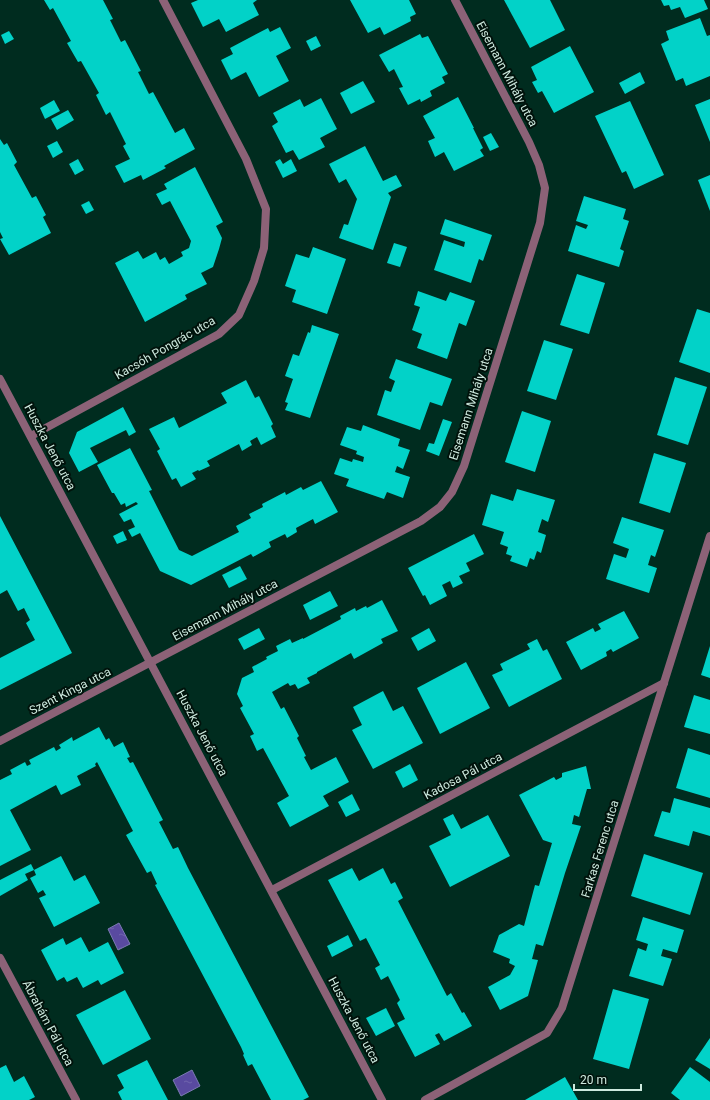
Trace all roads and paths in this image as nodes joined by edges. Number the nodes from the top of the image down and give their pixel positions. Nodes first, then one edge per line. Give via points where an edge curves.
1 (163, 0) edge
2 (455, 0) edge
3 (0, 379) edge
4 (31, 436) junction
5 (710, 536) edge
6 (151, 663) junction
7 (664, 683) junction
8 (0, 741) edge
9 (272, 890) junction
10 (0, 958) edge
11 (76, 1100) edge
12 (382, 1100) edge
13 (425, 1100) edge

1 - 4 street, Kacsóh Pongrác utca via 246,159 266,209 264,248 240,315 219,334
2 - 6 street, Eisemann Mihály utca via 529,142 545,188 540,222 464,466 452,492 440,507 422,521
3 - 4 street, Huszka Jenő utca
4 - 6 street, Huszka Jenő utca
5 - 7 street, Farkas Ferenc utca
6 - 8 street, Szent Kinga utca
6 - 9 street, Huszka Jenő utca
7 - 9 street, Kadosa Pál utca
7 - 13 street, Farkas Ferenc utca via 562,1008 546,1033
9 - 12 street, Huszka Jenő utca
10 - 11 street, Ábrahám Pál utca

